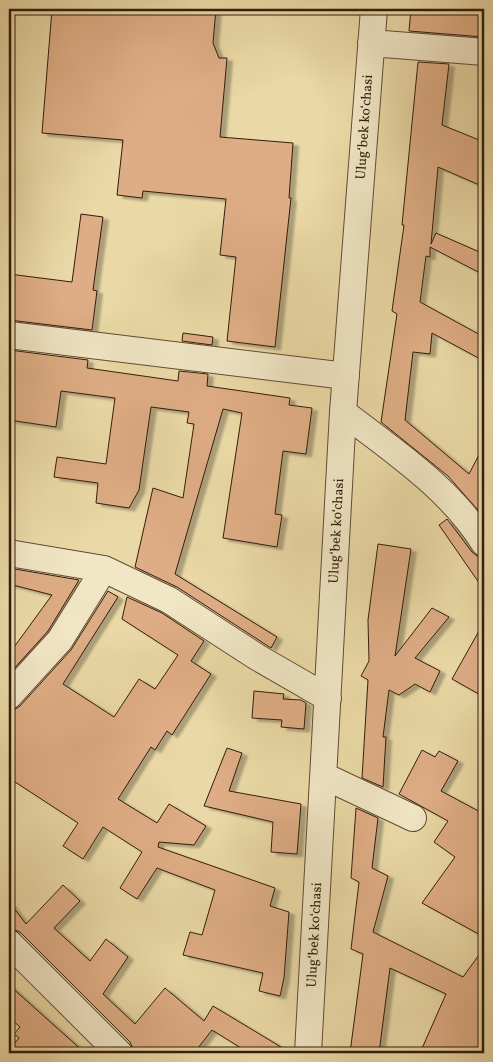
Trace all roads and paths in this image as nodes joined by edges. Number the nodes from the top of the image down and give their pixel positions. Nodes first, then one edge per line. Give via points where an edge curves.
1 (374, 9) edge
2 (371, 43) junction
3 (484, 52) edge
4 (9, 335) edge
5 (346, 376) junction
6 (343, 412) junction
7 (484, 543) edge
8 (9, 553) edge
9 (104, 569) junction
10 (9, 696) edge
11 (328, 698) junction
12 (324, 776) junction
13 (413, 818) dead end
14 (9, 944) edge
15 (119, 1053) edge
16 (308, 1053) edge

1 - 2 street, Ulugʻbek koʻchasi
2 - 3 street
2 - 5 street, Ulugʻbek koʻchasi
4 - 5 street
5 - 6 street, Ulugʻbek koʻchasi
6 - 7 street via 428,478 473,526
6 - 11 street, Ulugʻbek koʻchasi
8 - 9 street
9 - 10 street via 60,640
9 - 11 street via 170,600 257,657
11 - 12 street, Ulugʻbek koʻchasi
12 - 13 street
12 - 16 street, Ulugʻbek koʻchasi
14 - 15 street

